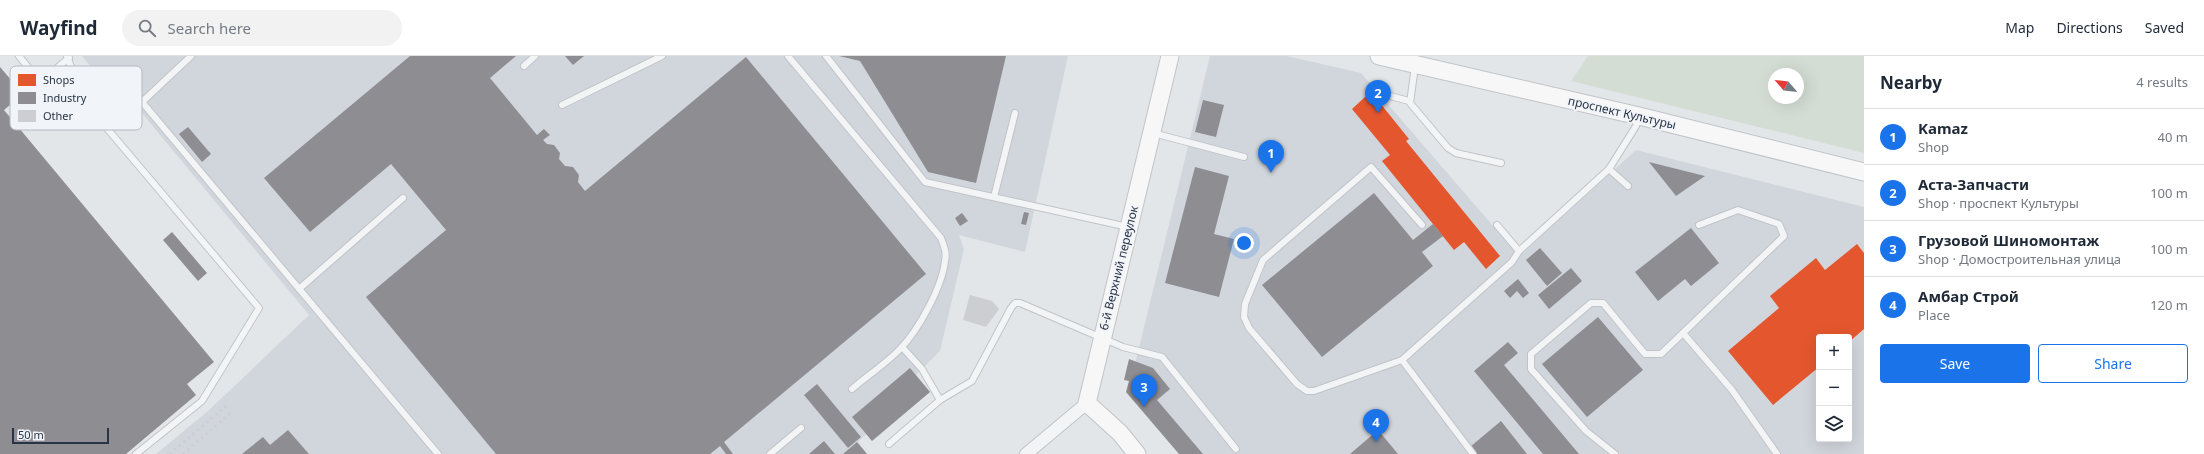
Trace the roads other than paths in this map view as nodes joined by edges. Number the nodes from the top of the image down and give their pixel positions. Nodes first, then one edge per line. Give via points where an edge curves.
1 (19, 56) edge
2 (191, 56) edge
3 (535, 56) edge
4 (662, 56) edge
5 (788, 56) edge
6 (826, 56) edge
7 (1170, 56) edge
8 (1379, 56) edge
9 (68, 57) edge
10 (1415, 65) junction
11 (27, 66) edge
12 (58, 66) edge
13 (524, 66) dead end
14 (1372, 91) dead end
15 (1410, 100) junction
16 (562, 105) dead end
17 (1015, 113) dead end
18 (1639, 116) junction
19 (108, 130) edge
20 (1152, 133) junction
21 (1244, 157) dead end
22 (1501, 163) dead end
23 (1609, 169) junction
24 (1864, 172) edge
25 (1628, 186) dead end
26 (994, 197) junction
27 (403, 198) dead end
28 (1422, 225) dead end
29 (1497, 225) dead end
30 (1699, 225) dead end
31 (1130, 227) junction
32 (1519, 251) junction
33 (299, 289) junction
34 (1682, 333) junction
35 (1102, 339) junction
36 (902, 347) junction
37 (1402, 360) junction
38 (852, 388) dead end
39 (940, 400) junction
40 (1087, 403) junction
41 (801, 428) dead end
42 (889, 444) dead end
43 (1236, 450) dead end
44 (136, 454) edge
45 (438, 454) edge
46 (770, 454) edge
47 (1026, 454) edge
48 (1137, 454) edge
49 (1473, 454) edge
50 (1615, 454) edge
51 (1777, 454) edge

1 - 11 lane
2 - 33 lane via 142,102
3 - 13 lane
4 - 16 lane
5 - 36 lane via 941,238 945,248 946,261 934,297
6 - 26 lane via 925,182
7 - 20 street, 6-й Верхний переулок
8 - 10 street, проспект Культуры
9 - 12 lane
10 - 15 lane
10 - 18 street, проспект Культуры
14 - 15 lane
15 - 22 lane via 1410,105 1452,151
17 - 26 lane
18 - 23 lane via 1636,126
18 - 24 street, проспект Культуры
19 - 44 lane via 259,308 202,401
20 - 21 lane
20 - 31 street, 6-й Верхний переулок
23 - 25 lane
23 - 32 lane
26 - 31 lane
27 - 33 lane
28 - 37 lane via 1371,167 1263,260 1245,304 1244,317 1249,328 1297,384 1307,391 1314,391
29 - 32 lane
30 - 34 lane via 1738,210 1779,224 1784,236
31 - 35 street, 6-й Верхний переулок
32 - 37 lane via 1512,262
33 - 45 lane
34 - 50 lane via 1661,354 1645,354 1603,303 1592,303 1531,354 1531,369 1586,431
34 - 51 lane via 1732,390
35 - 39 lane via 1020,303 1015,304 972,381
35 - 40 street, 6-й Верхний переулок
35 - 43 lane via 1162,357
36 - 38 lane
36 - 39 lane via 922,370
37 - 49 lane
39 - 42 lane
40 - 47 street
40 - 48 street via 1120,433
41 - 46 lane

